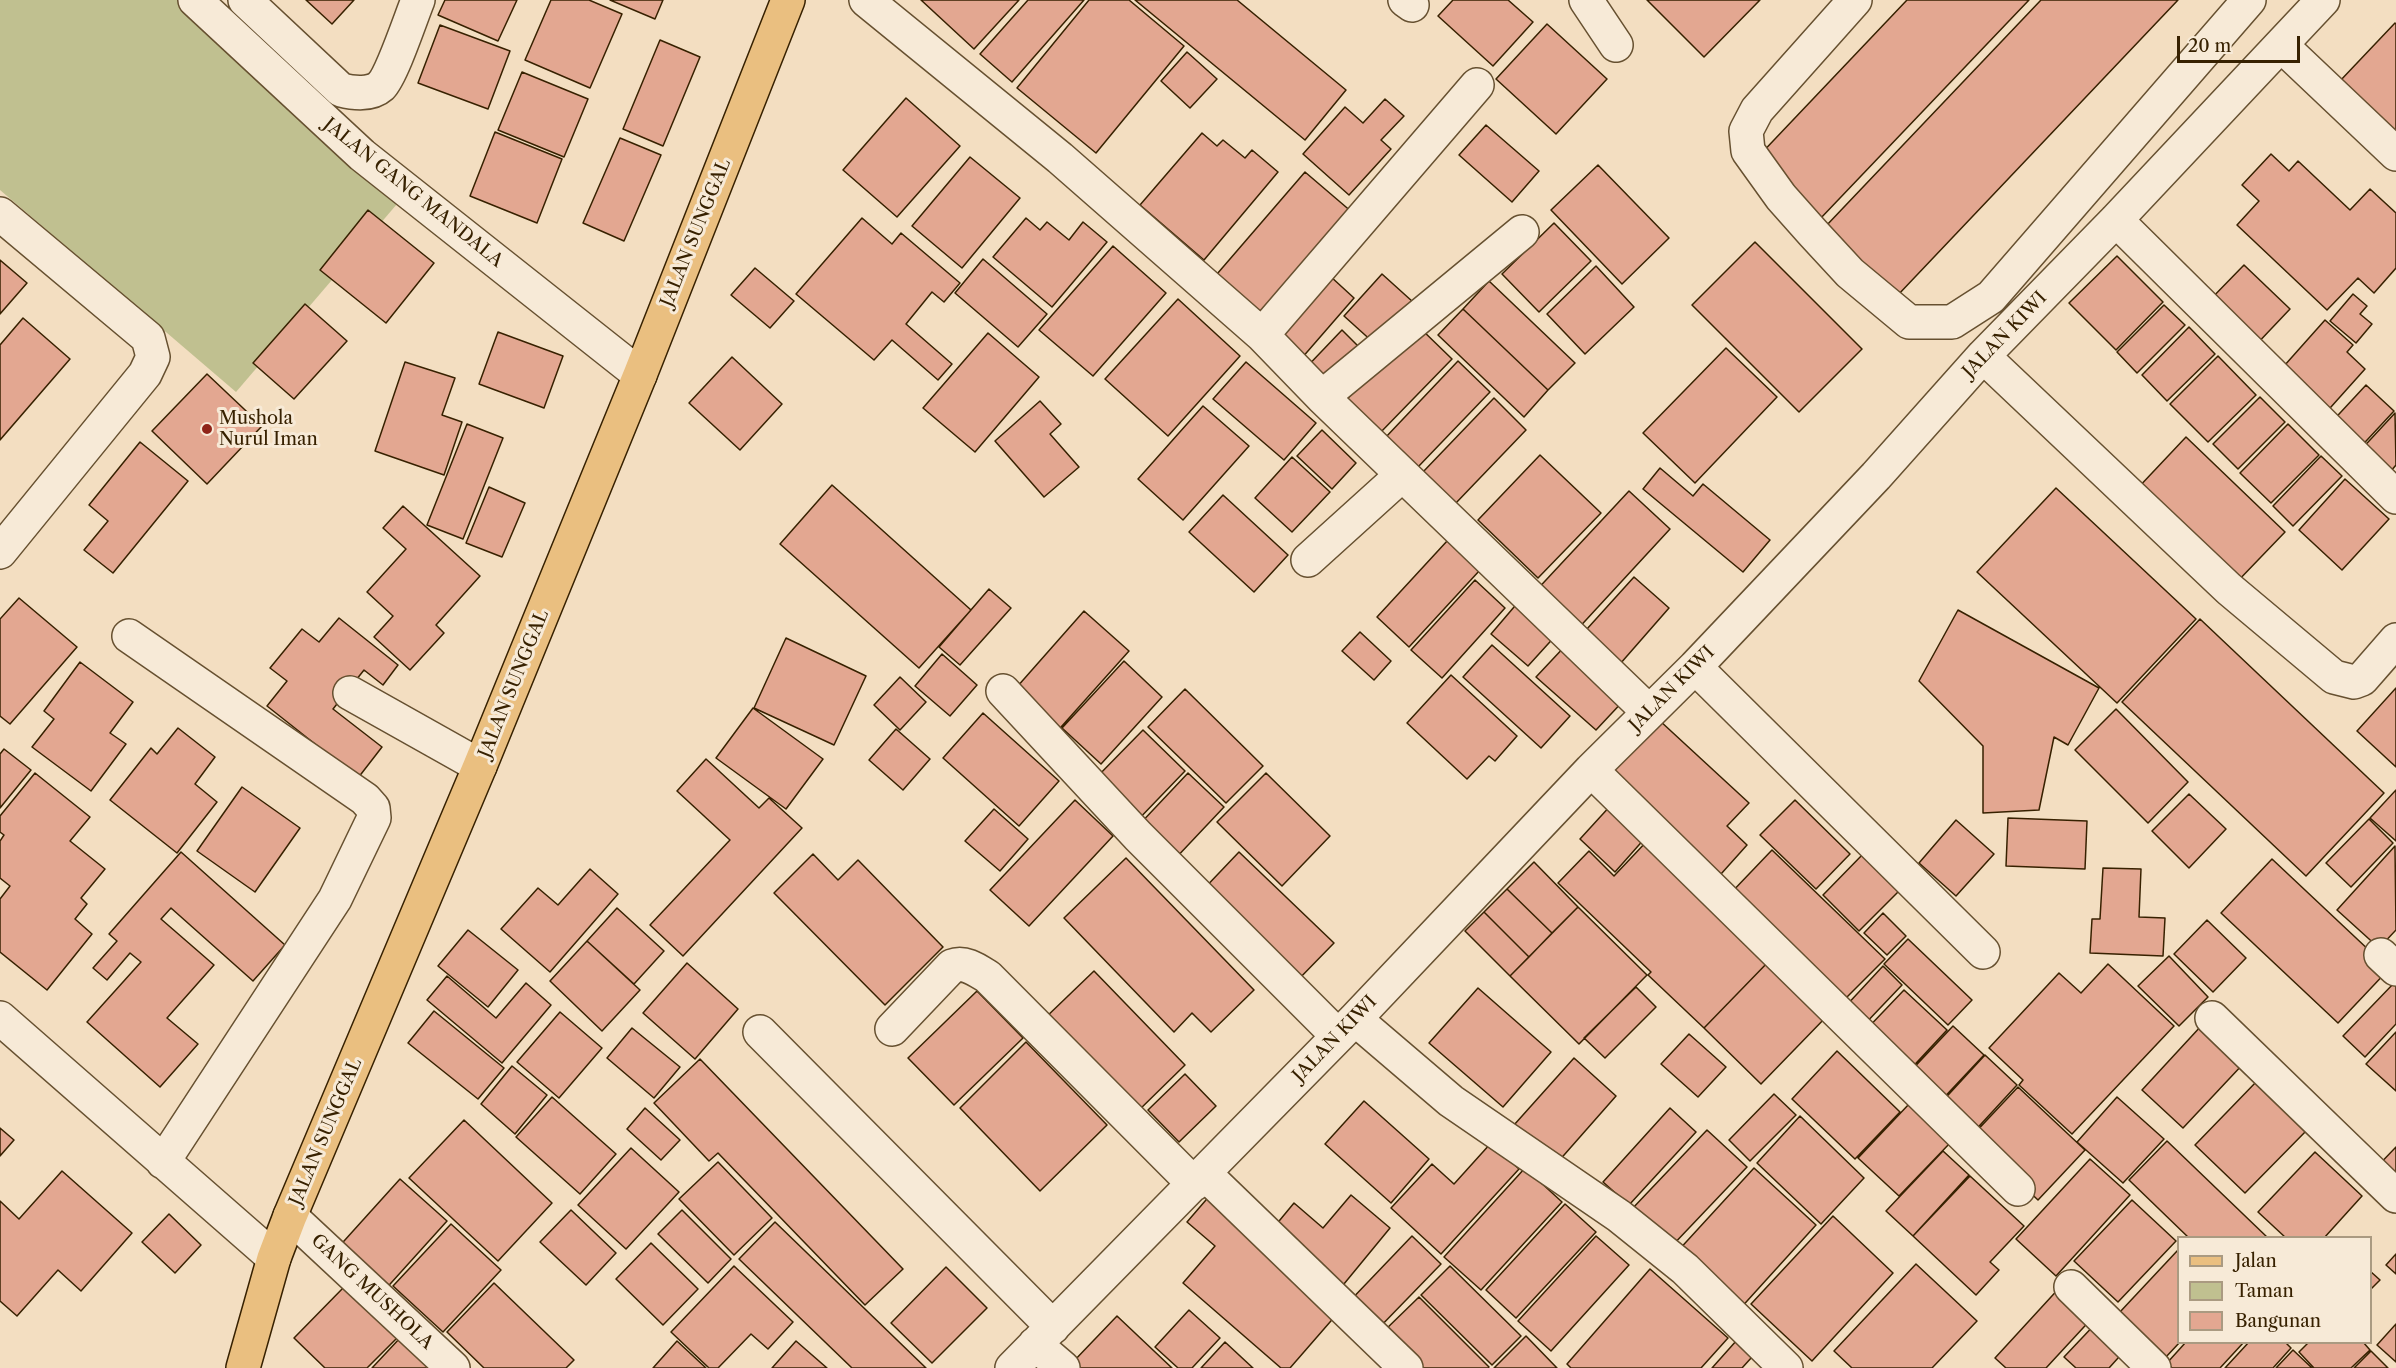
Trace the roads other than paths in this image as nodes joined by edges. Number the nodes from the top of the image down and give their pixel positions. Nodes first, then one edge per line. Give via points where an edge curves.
1 (195, 0) edge
2 (245, 0) edge
3 (418, 0) edge
4 (788, 0) edge
5 (866, 0) edge
6 (1586, 0) edge
7 (1855, 0) edge
8 (2249, 0) edge
9 (2323, 0) edge
10 (1616, 45) dead end
11 (2281, 45) junction
12 (1477, 85) dead end
13 (2396, 154) edge
14 (0, 213) edge
15 (2116, 220) junction
16 (1522, 232) dead end
17 (1262, 335) junction
18 (1983, 356) junction
19 (640, 375) junction
20 (1322, 397) junction
21 (1402, 475) junction
22 (2396, 497) edge
23 (0, 552) edge
24 (1308, 560) dead end
25 (129, 636) dead end
26 (2396, 640) edge
27 (1695, 668) junction
28 (1003, 691) dead end
29 (350, 693) dead end
30 (1649, 712) junction
31 (480, 766) junction
32 (1591, 770) junction
33 (1983, 952) dead end
34 (0, 1018) edge
35 (2212, 1018) dead end
36 (1346, 1028) junction
37 (892, 1029) dead end
38 (760, 1032) dead end
39 (163, 1162) junction
40 (1199, 1178) junction
41 (2018, 1189) dead end
42 (2396, 1196) edge
43 (290, 1216) junction
44 (274, 1258) junction
45 (2071, 1287) dead end
46 (1044, 1335) junction
47 (243, 1368) edge
48 (453, 1368) edge
49 (1012, 1368) edge
50 (1063, 1368) edge
51 (1406, 1368) edge
52 (1786, 1368) edge
53 (2154, 1368) edge

1 - 19 street, JALAN GANG MANDALA via 362,155
2 - 3 street via 341,90 354,94 381,86
4 - 19 main road, JALAN SUNGGAL
5 - 17 street via 1060,158
6 - 10 street
7 - 8 street via 1757,110 1746,131 1748,151 1781,197 1850,273 1909,322 1952,322 1991,297
9 - 11 street, JALAN KIWI
11 - 13 street
11 - 15 street, JALAN KIWI
12 - 17 street
14 - 23 street via 148,338 153,357 145,374
15 - 18 street, JALAN KIWI
15 - 22 street
16 - 20 street
17 - 20 street
18 - 26 street via 2229,589 2334,677 2354,682 2362,678
18 - 27 street, JALAN KIWI
19 - 31 main road, JALAN SUNGGAL
20 - 21 street
21 - 24 street
21 - 30 street
25 - 39 street via 365,799 373,808 374,818 335,899
27 - 30 street, JALAN KIWI
27 - 33 street
28 - 36 street via 1138,836
29 - 31 street
30 - 32 street, JALAN KIWI
31 - 43 main road, JALAN SUNGGAL
32 - 36 street, JALAN KIWI
32 - 41 street
34 - 39 street
35 - 42 street
36 - 40 street, JALAN KIWI
36 - 52 street via 1627,1222 1685,1269
37 - 40 street via 951,966 962,964 974,969 988,977
38 - 46 street
39 - 44 street
40 - 46 street, JALAN KIWI
40 - 51 street
43 - 44 main road, JALAN SUNGGAL
43 - 48 street, GANG MUSHOLA
44 - 47 main road, JALAN SUNGGAL
45 - 53 street
46 - 49 street, JALAN KIWI
46 - 50 street

